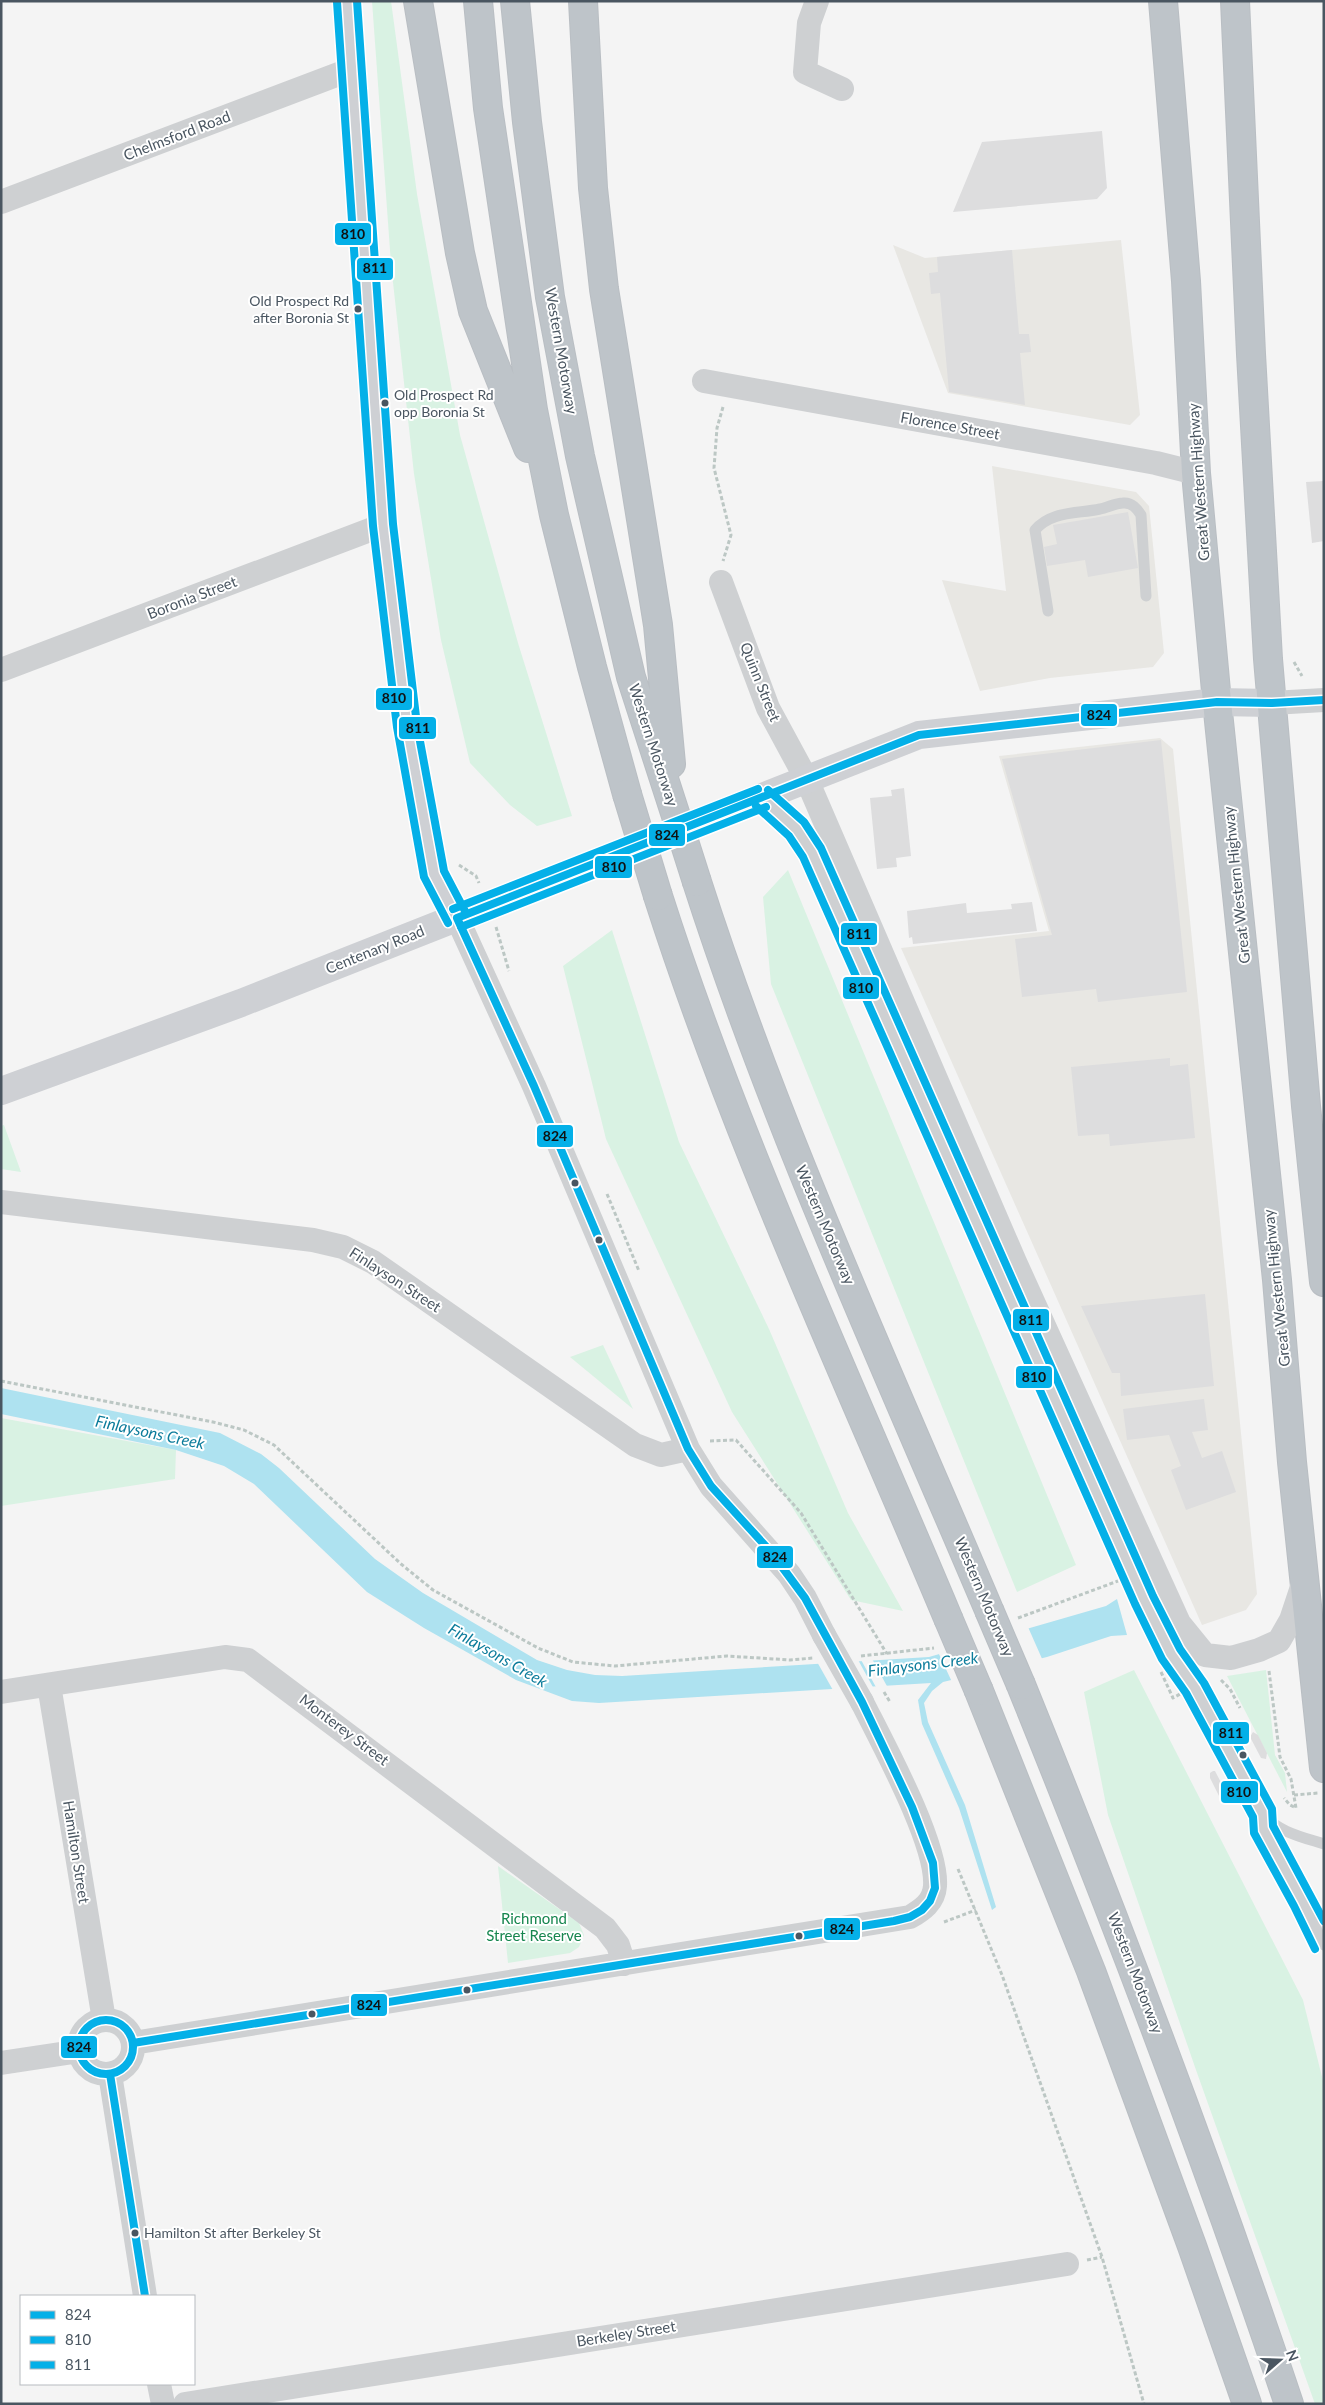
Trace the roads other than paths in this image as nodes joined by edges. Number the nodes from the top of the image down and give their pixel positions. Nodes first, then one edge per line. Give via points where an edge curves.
1 (347, 1) edge
2 (418, 1) edge
3 (478, 1) edge
4 (515, 1) edge
5 (583, 1) edge
6 (817, 1) edge
7 (1163, 1) edge
8 (1235, 1) edge
9 (352, 69) junction
10 (842, 89) dead end
11 (1, 202) edge
12 (704, 381) dead end
13 (1196, 473) junction
14 (554, 515) junction
15 (383, 525) junction
16 (721, 582) road end
17 (1146, 596) dead end
18 (1048, 611) dead end
19 (1, 670) edge
20 (1324, 700) edge
21 (1217, 702) junction
22 (1272, 703) junction
23 (669, 780) junction
24 (807, 780) junction
25 (762, 798) junction
26 (457, 918) junction
27 (1, 1091) edge
28 (1315, 1105) edge
29 (1, 1202) edge
30 (1324, 1282) edge
31 (688, 1449) junction
32 (1304, 1581) junction
33 (49, 1685) junction
34 (1, 1692) edge
35 (1324, 1768) edge
36 (1263, 1814) junction
37 (1324, 1844) edge
38 (1324, 1945) edge
39 (624, 1964) junction
40 (104, 2020) junction
41 (133, 2043) junction
42 (80, 2051) junction
43 (1, 2063) edge
44 (110, 2074) junction
45 (1067, 2264) dead end
46 (145, 2295) edge
47 (159, 2385) edge
48 (162, 2404) edge
49 (185, 2404) edge
50 (1247, 2404) edge
51 (1289, 2404) edge

1 - 9 main road
2 - 14 highway via 473,311
3 - 14 highway via 488,108 514,294
4 - 23 highway, Western Motorway via 550,297 580,456 631,677
5 - 23 highway via 593,188 603,280 658,625
6 - 10 street via 809,23 805,72
7 - 13 highway, Great Western Highway via 1186,281
8 - 22 highway
9 - 11 street, Chelmsford Road
9 - 15 main road
12 - 13 street, Florence Street via 1146,461
13 - 21 highway, Great Western Highway
14 - 50 highway, bridge via 627,794 704,1031 767,1193 979,1691 1094,1980
15 - 19 street, Boronia Street
15 - 26 main road via 419,800 434,874
16 - 24 street, Quinn Street via 768,708
17 - 18 lane via 1141,515 1135,506 1124,503 1056,516 1043,520 1035,530
20 - 22 street
21 - 22 main road, Centenary Road
21 - 24 main road, Centenary Road via 919,735
21 - 32 highway, Great Western Highway via 1277,1280
22 - 28 highway
23 - 51 highway, Western Motorway, bridge via 676,816 751,1039 793,1148 1021,1685 1157,2030
24 - 25 main road, Centenary Road
24 - 32 street, Quinn Street via 1015,1262 1180,1623 1205,1655 1231,1658 1259,1650 1279,1641 1291,1620
25 - 26 main road, Centenary Road
25 - 36 lane via 792,822 812,853 1144,1600 1170,1654 1195,1688
26 - 27 main road, Centenary Road via 241,1003
26 - 31 street via 534,1086
28 - 30 highway
29 - 31 street, Finlayson Street via 343,1246 374,1262 635,1445 661,1455
31 - 39 street, bridge via 711,1486 789,1574 805,1598 902,1784 928,1846 935,1888 930,1901 910,1917
32 - 35 highway, Great Western Highway
33 - 34 street, Monterey Street
33 - 39 street, Monterey Street via 225,1657 248,1660 605,1928 618,1945
33 - 40 street, Hamilton Street
36 - 37 lane via 1291,1834
36 - 38 lane via 1263,1829
39 - 41 street
40 - 41 street via 126,2028
40 - 42 street via 87,2028
41 - 44 street via 133,2052 125,2067
42 - 43 street
42 - 44 street via 82,2059 94,2071
44 - 46 street
45 - 49 street, Berkeley Street
47 - 48 street

